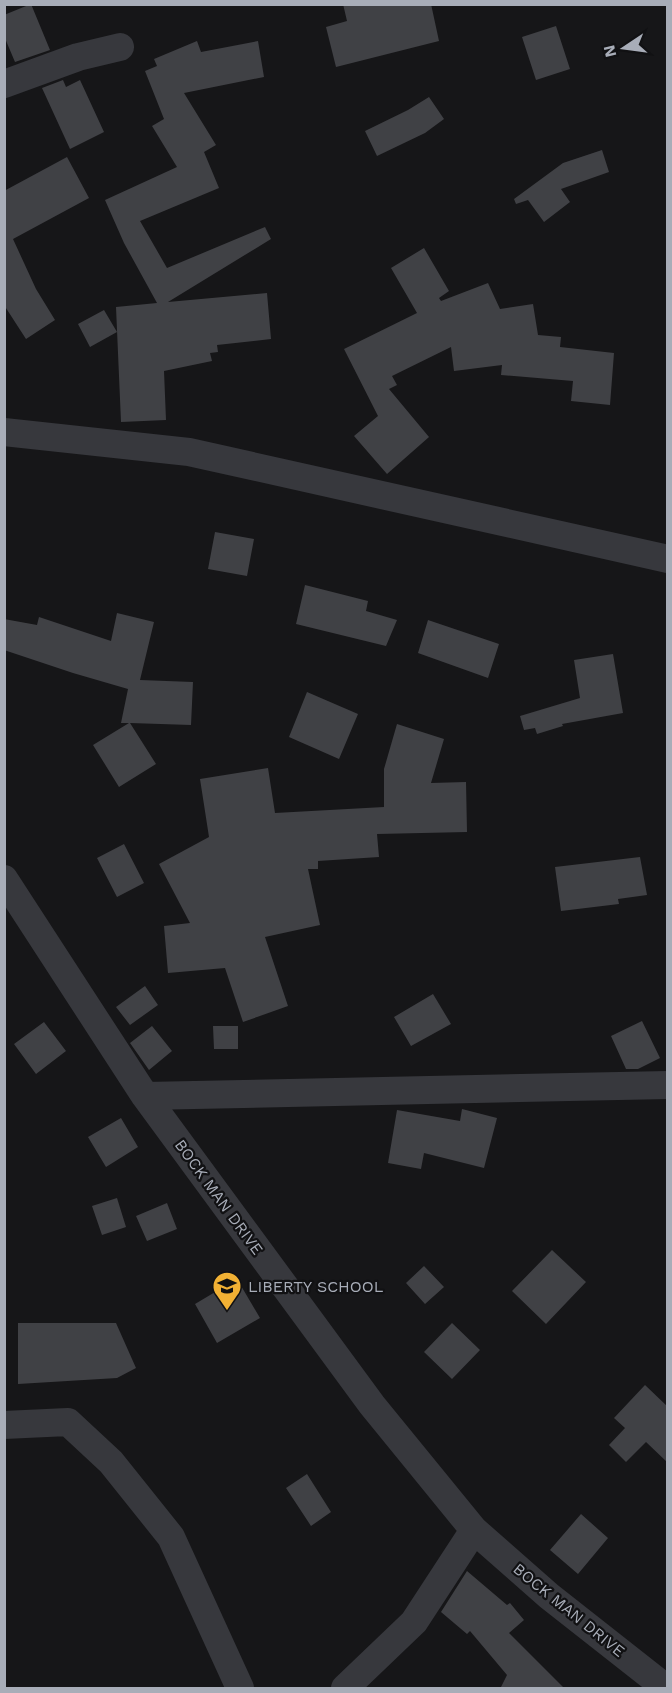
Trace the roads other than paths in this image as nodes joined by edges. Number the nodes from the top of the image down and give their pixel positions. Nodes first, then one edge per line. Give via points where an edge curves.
1 (120, 47) dead end
2 (4, 84) edge
3 (4, 432) edge
4 (668, 558) edge
5 (4, 879) edge
6 (668, 1085) edge
7 (145, 1096) junction
8 (4, 1425) edge
9 (474, 1530) junction
10 (240, 1689) edge
11 (345, 1689) edge
12 (666, 1689) edge

1 - 2 street via 78,57
3 - 4 street via 189,452
5 - 7 street, BOCK MAN DRIVE
6 - 7 street
7 - 9 street, BOCK MAN DRIVE via 372,1405
8 - 10 street via 68,1422 111,1462 171,1537
9 - 11 street via 414,1622
9 - 12 street, BOCK MAN DRIVE

